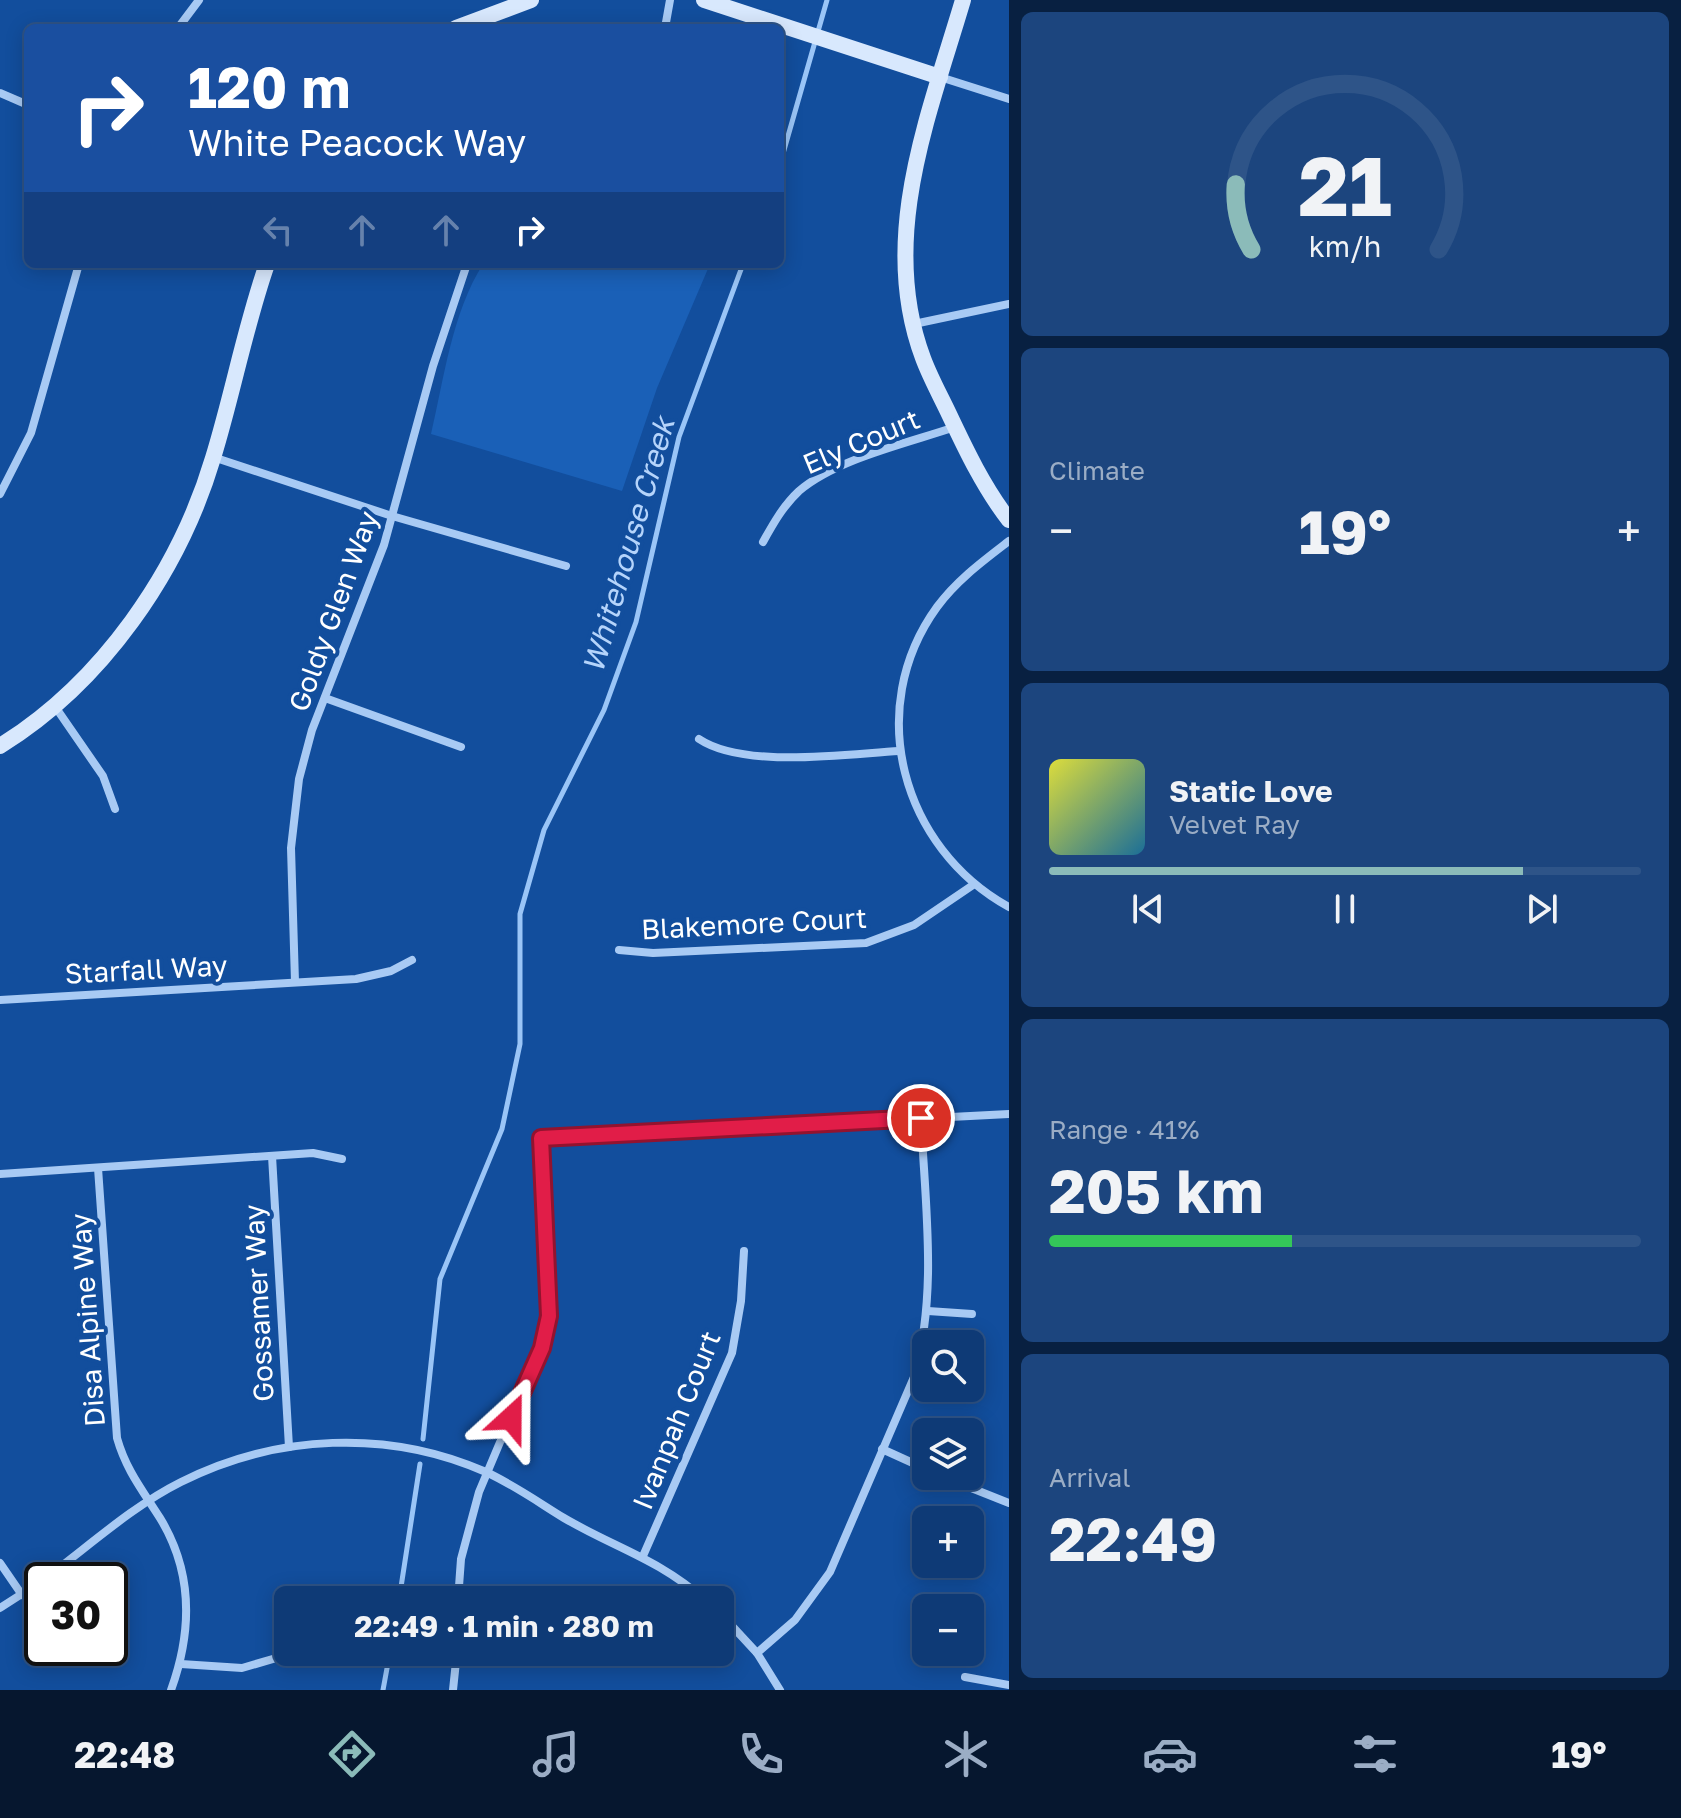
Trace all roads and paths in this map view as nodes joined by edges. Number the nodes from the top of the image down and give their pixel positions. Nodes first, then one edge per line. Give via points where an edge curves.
1 (198, 0) edge
2 (531, 0) edge
3 (670, 0) edge
4 (704, 0) edge
5 (963, 0) edge
6 (181, 24) edge
7 (467, 24) edge
8 (666, 24) edge
9 (777, 24) edge
10 (784, 26) edge
11 (940, 77) junction
12 (0, 93) edge
13 (1009, 99) edge
14 (24, 103) edge
15 (78, 268) edge
16 (266, 268) edge
17 (465, 268) edge
18 (1009, 304) edge
19 (914, 324) junction
20 (955, 427) junction
21 (213, 457) junction
22 (0, 494) edge
23 (392, 516) junction
24 (1009, 520) edge
25 (1009, 541) edge
26 (763, 542) dead end
27 (566, 566) dead end
28 (325, 698) junction
29 (54, 705) junction
30 (699, 739) dead end
31 (0, 746) edge
32 (461, 747) dead end
33 (899, 751) junction
34 (115, 809) dead end
35 (973, 885) junction
36 (1009, 907) edge
37 (619, 950) dead end
38 (412, 960) dead end
39 (295, 982) junction
40 (0, 1000) edge
41 (1009, 1114) edge
42 (921, 1118) junction
43 (272, 1156) junction
44 (342, 1159) dead end
45 (98, 1168) junction
46 (0, 1174) edge
47 (744, 1251) dead end
48 (928, 1311) junction
49 (972, 1314) dead end
50 (289, 1447) junction
51 (882, 1449) junction
52 (912, 1463) edge
53 (487, 1473) junction
54 (976, 1490) edge
55 (148, 1502) junction
56 (1009, 1503) edge
57 (643, 1556) junction
58 (66, 1562) edge
59 (0, 1563) edge
60 (460, 1586) edge
61 (685, 1586) edge
62 (22, 1595) joint
63 (0, 1608) edge
64 (734, 1628) edge
65 (757, 1653) junction
66 (274, 1659) edge
67 (181, 1664) junction
68 (457, 1666) edge
69 (965, 1677) dead end
70 (1009, 1685) edge
71 (456, 1689) edge
72 (171, 1690) edge
73 (780, 1690) edge

1 - 6 street
2 - 7 street
3 - 8 street
4 - 9 street
5 - 11 street
10 - 11 street
11 - 13 street
11 - 19 street via 922,135 905,226
12 - 14 street
15 - 22 street via 31,433
16 - 21 street
17 - 23 street, Goldy Glen Way
18 - 19 street
19 - 20 street
20 - 24 street
20 - 26 street, Ely Court via 809,483 780,511
21 - 23 street
21 - 29 street via 193,513 158,581 113,644
23 - 27 street
23 - 28 street, Goldy Glen Way
25 - 33 street via 947,595 918,639 902,689
28 - 32 street
28 - 39 street, Goldy Glen Way via 299,779 291,848
29 - 31 street
29 - 34 street via 103,776
30 - 33 street via 789,758
33 - 35 street via 926,829
35 - 36 street
35 - 37 street, Blakemore Court via 914,925 866,943
38 - 39 street, Starfall Way via 374,976
39 - 40 street, Starfall Way
41 - 42 street
42 - 48 street
42 - 53 street via 541,1138 546,1333
43 - 44 street via 313,1153
43 - 45 street
43 - 50 street, Gossamer Way
45 - 46 street
45 - 55 street, Disa Alpine Way via 114,1419 129,1472
47 - 57 street, Ivanpah Court via 732,1353
48 - 49 street
48 - 51 street via 914,1377
50 - 53 street via 400,1447
50 - 55 street via 222,1464
51 - 52 street
51 - 65 street via 830,1572 795,1620
53 - 57 street
53 - 60 street via 468,1525
54 - 56 street
55 - 58 street
55 - 67 street, Disa Alpine Way via 169,1535 182,1571 187,1619
57 - 61 street
59 - 62 street
62 - 63 street
64 - 65 street
65 - 73 street
66 - 67 street via 242,1668
67 - 72 street, Disa Alpine Way
68 - 71 street
69 - 70 street

